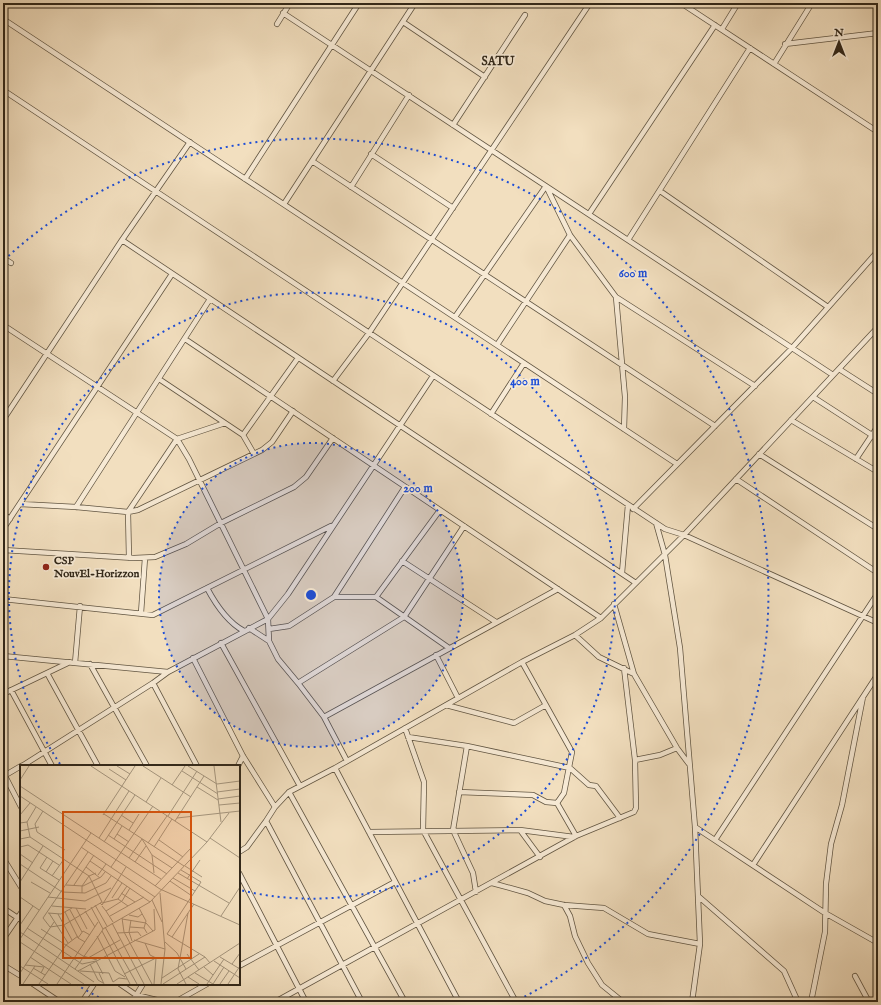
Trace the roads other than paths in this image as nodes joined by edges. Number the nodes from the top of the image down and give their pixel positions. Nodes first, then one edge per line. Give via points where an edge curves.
1 (290, 3) edge
2 (359, 3) edge
3 (415, 3) edge
4 (590, 3) edge
5 (682, 3) edge
6 (738, 3) edge
7 (812, 3) edge
8 (283, 13) junction
9 (525, 15) dead end
10 (3, 19) edge
11 (403, 22) junction
12 (277, 24) dead end
13 (715, 25) junction
14 (722, 29) junction
15 (878, 33) edge
16 (785, 44) junction
17 (332, 45) junction
18 (750, 48) junction
19 (774, 64) junction
20 (371, 71) junction
21 (485, 77) junction
22 (3, 90) edge
23 (408, 95) junction
24 (454, 125) junction
25 (878, 132) edge
26 (190, 142) junction
27 (492, 150) junction
28 (371, 154) junction
29 (312, 161) junction
30 (245, 179) junction
31 (351, 186) junction
32 (546, 186) junction
33 (660, 191) junction
34 (155, 192) junction
35 (284, 204) junction
36 (453, 208) junction
37 (589, 214) junction
38 (570, 234) junction
39 (122, 240) junction
40 (432, 240) junction
41 (628, 240) junction
42 (878, 251) edge
43 (3, 258) edge
44 (11, 263) dead end
45 (172, 274) junction
46 (484, 274) junction
47 (403, 283) junction
48 (616, 297) junction
49 (210, 300) junction
50 (525, 302) junction
51 (828, 307) junction
52 (455, 317) junction
53 (3, 325) edge
54 (878, 327) edge
55 (369, 333) junction
56 (185, 339) junction
57 (497, 345) junction
58 (792, 348) junction
59 (47, 354) junction
60 (298, 358) junction
61 (524, 363) junction
62 (622, 365) junction
63 (839, 369) junction
64 (833, 375) junction
65 (434, 376) junction
66 (159, 379) junction
67 (333, 381) junction
68 (96, 386) junction
69 (755, 386) junction
70 (878, 394) edge
71 (271, 397) junction
72 (813, 397) junction
73 (293, 411) junction
74 (137, 413) junction
75 (491, 414) junction
76 (3, 420) edge
77 (791, 420) junction
78 (225, 423) junction
79 (400, 426) junction
80 (715, 426) junction
81 (878, 426) edge
82 (624, 429) junction
83 (243, 435) junction
84 (872, 435) junction
85 (333, 438) junction
86 (878, 439) edge
87 (177, 440) junction
88 (254, 454) junction
89 (759, 454) junction
90 (856, 459) junction
91 (677, 464) junction
92 (373, 465) junction
93 (878, 472) edge
94 (736, 479) junction
95 (200, 480) junction
96 (405, 487) junction
97 (20, 504) junction
98 (628, 505) junction
99 (76, 507) junction
100 (633, 509) junction
101 (440, 510) junction
102 (128, 512) junction
103 (3, 514) edge
104 (10, 519) junction
105 (221, 523) junction
106 (656, 523) junction
107 (333, 526) junction
108 (464, 526) junction
109 (3, 529) edge
110 (878, 529) edge
111 (684, 535) junction
112 (3, 550) edge
113 (665, 555) junction
114 (129, 558) junction
115 (145, 558) junction
116 (402, 561) junction
117 (243, 571) junction
118 (622, 573) junction
119 (878, 573) edge
120 (430, 579) junction
121 (636, 583) junction
122 (207, 588) junction
123 (558, 589) junction
124 (878, 593) edge
125 (334, 597) junction
126 (376, 597) junction
127 (3, 599) edge
128 (614, 604) junction
129 (80, 606) junction
130 (141, 613) junction
131 (863, 616) junction
132 (404, 617) junction
133 (600, 618) junction
134 (268, 619) junction
135 (496, 622) junction
136 (878, 623) edge
137 (249, 628) junction
138 (269, 629) junction
139 (244, 631) junction
140 (574, 635) junction
141 (269, 641) junction
142 (221, 643) junction
143 (449, 648) junction
144 (436, 655) junction
145 (3, 656) edge
146 (193, 658) junction
147 (522, 662) junction
148 (73, 663) junction
149 (90, 664) junction
150 (624, 668) junction
151 (168, 672) junction
152 (47, 673) junction
153 (634, 674) junction
154 (878, 674) edge
155 (152, 683) junction
156 (298, 683) junction
157 (11, 690) junction
158 (3, 694) edge
159 (863, 697) junction
160 (458, 698) junction
161 (446, 705) junction
162 (546, 705) junction
163 (115, 707) junction
164 (324, 717) junction
165 (405, 728) junction
166 (79, 730) junction
167 (408, 737) junction
168 (467, 746) junction
169 (677, 748) junction
170 (44, 752) junction
171 (243, 756) junction
172 (635, 760) junction
173 (347, 761) junction
174 (23, 765) edge
175 (51, 765) edge
176 (97, 765) edge
177 (146, 765) edge
178 (196, 765) edge
179 (238, 765) edge
180 (690, 766) junction
181 (20, 767) edge
182 (336, 768) junction
183 (570, 768) junction
184 (4, 775) edge
185 (300, 786) junction
186 (289, 792) junction
187 (459, 792) junction
188 (557, 803) junction
189 (20, 805) edge
190 (275, 807) junction
191 (620, 818) junction
192 (266, 821) junction
193 (695, 827) junction
194 (423, 830) junction
195 (453, 830) junction
196 (520, 830) junction
197 (369, 832) junction
198 (575, 837) junction
199 (715, 840) junction
200 (240, 851) edge
201 (540, 857) junction
202 (3, 858) edge
203 (752, 865) junction
204 (240, 875) edge
205 (396, 882) junction
206 (492, 883) junction
207 (20, 885) edge
208 (476, 892) junction
209 (698, 896) junction
210 (461, 900) junction
211 (352, 905) junction
212 (564, 905) junction
213 (3, 908) edge
214 (825, 913) junction
215 (19, 919) edge
216 (319, 922) junction
217 (418, 924) junction
218 (3, 939) edge
219 (878, 943) edge
220 (700, 944) junction
221 (276, 945) junction
222 (375, 947) junction
223 (3, 964) edge
224 (240, 965) edge
225 (342, 965) junction
226 (20, 975) edge
227 (855, 976) dead end
228 (34, 985) edge
229 (93, 985) edge
230 (121, 985) edge
231 (142, 985) edge
232 (205, 985) edge
233 (298, 989) junction
234 (136, 995) junction
235 (60, 1002) edge
236 (82, 1002) edge
237 (132, 1002) edge
238 (165, 1002) edge
239 (175, 1002) edge
240 (274, 1002) edge
241 (306, 1002) edge
242 (362, 1002) edge
243 (405, 1002) edge
244 (459, 1002) edge
245 (516, 1002) edge
246 (623, 1002) edge
247 (692, 1002) edge
248 (798, 1002) edge
249 (811, 1002) edge
250 (869, 1002) edge

1 - 8 street
2 - 17 street
3 - 11 street
4 - 27 street
5 - 13 street
6 - 14 street
7 - 16 street
8 - 12 street
8 - 17 street
9 - 21 street
10 - 26 street
11 - 20 street
11 - 21 street
13 - 14 street
13 - 37 street
14 - 18 street
15 - 16 street
16 - 19 street
17 - 20 street
17 - 30 street
18 - 19 street
18 - 33 street
19 - 25 street
20 - 23 street
20 - 29 street
21 - 24 street
22 - 34 street
23 - 24 street
23 - 28 street
24 - 27 street
26 - 30 street
26 - 34 street
27 - 32 street
27 - 36 street
28 - 31 street
28 - 36 street
29 - 31 street
29 - 35 street
30 - 35 street
31 - 40 street
32 - 37 street
32 - 38 street
32 - 46 street
33 - 41 street
33 - 51 street
34 - 39 street
34 - 55 street
35 - 47 street
36 - 40 street
37 - 41 street
38 - 48 street
38 - 50 street
39 - 45 street
39 - 59 street
40 - 46 street
40 - 47 street
41 - 58 street
42 - 51 street
43 - 44 street
45 - 49 street
45 - 68 street
46 - 50 street
46 - 52 street
47 - 52 street
47 - 55 street
48 - 62 street
48 - 69 street
49 - 56 street
49 - 60 street
50 - 57 street
50 - 62 street
51 - 58 street
52 - 57 street
53 - 59 street
54 - 63 street
55 - 65 street
55 - 67 street
56 - 66 street
56 - 71 street
57 - 61 street
58 - 64 street
58 - 69 street
59 - 68 street
59 - 76 street
60 - 67 street
60 - 71 street
61 - 75 street
61 - 82 street
62 - 80 street
62 - 82 street
63 - 64 street
63 - 70 street
64 - 72 street
65 - 75 street
65 - 79 street
66 - 74 street
66 - 78 street
67 - 79 street
68 - 74 street
68 - 97 street
69 - 80 street
71 - 73 street
71 - 83 street
72 - 77 street
72 - 84 street
73 - 85 street
73 - 88 street via 272,442
74 - 87 street
74 - 99 street
75 - 98 street
77 - 89 street
77 - 90 street
78 - 83 street
78 - 87 street
79 - 92 street
79 - 118 street
80 - 91 street
81 - 84 street
82 - 91 street
83 - 88 street
84 - 86 street
84 - 90 street
85 - 92 street
85 - 105 street via 306,477 294,487
87 - 95 street
87 - 102 street
88 - 95 street
89 - 94 street
89 - 110 street
90 - 93 street
91 - 100 street
92 - 96 street
92 - 107 street
94 - 111 street
94 - 119 street
95 - 102 street via 138,510
95 - 105 street
96 - 101 street
96 - 125 street
97 - 99 street
97 - 104 street
98 - 100 street
98 - 118 street
99 - 102 street
100 - 106 street
101 - 108 street
101 - 116 street
102 - 114 street
103 - 104 street
104 - 109 street
105 - 115 street via 186,544
105 - 117 street
106 - 111 street
106 - 113 street
107 - 117 street
107 - 134 street via 288,594
108 - 120 street
108 - 123 street
111 - 113 street
111 - 131 street
112 - 114 street
113 - 121 street
113 - 180 street via 681,658
114 - 115 street
115 - 130 street
116 - 120 street
116 - 126 street
117 - 122 street
117 - 134 street
118 - 121 street
120 - 132 street
120 - 135 street
121 - 128 street
122 - 130 street via 153,614
122 - 139 street via 225,615
123 - 133 street
123 - 135 street
124 - 131 street
125 - 126 street
125 - 138 street via 289,626
126 - 132 street
127 - 129 street
128 - 133 street
128 - 153 street
129 - 130 street
129 - 148 street
131 - 136 street
131 - 199 street
132 - 143 street
132 - 156 street
133 - 140 street
134 - 137 street
134 - 138 street
135 - 143 street
137 - 139 street
137 - 141 street
138 - 141 street
139 - 142 street
140 - 147 street
140 - 150 street via 599,657
141 - 156 street via 278,659
142 - 146 street
142 - 185 street
143 - 144 street
144 - 160 street
144 - 164 street
145 - 148 street
146 - 151 street
146 - 171 street
147 - 160 street
147 - 162 street
148 - 149 street
148 - 152 street
149 - 151 street
149 - 163 street
150 - 153 street
150 - 172 street
151 - 155 street
152 - 157 street
152 - 166 street
153 - 169 street
154 - 159 street
155 - 163 street
155 - 178 street
156 - 164 street
157 - 158 street
157 - 170 street
159 - 203 street
159 - 214 street via 842,805 831,844
160 - 161 street
161 - 162 street via 514,723
161 - 165 street
162 - 183 street via 572,752
163 - 166 street
163 - 177 street
164 - 173 street
165 - 167 street
165 - 173 street
166 - 170 street
166 - 176 street
167 - 168 street
167 - 194 street via 424,782
168 - 183 street
168 - 187 street
169 - 172 street via 660,755
169 - 180 street
170 - 174 street
170 - 175 street
171 - 179 street
171 - 190 street
172 - 191 street via 636,808 634,812
173 - 182 street
180 - 193 street
181 - 184 street
182 - 185 street
182 - 197 street
183 - 188 street via 564,794
183 - 191 street via 589,785 596,786
184 - 189 street
185 - 186 street
186 - 190 street
186 - 211 street
187 - 188 street via 533,795 546,802
187 - 195 street
188 - 198 street
190 - 192 street
191 - 198 street
192 - 200 street
192 - 216 street
193 - 199 street
193 - 209 street
194 - 195 street
194 - 197 street
194 - 210 street
195 - 196 street
195 - 208 street via 473,873
196 - 198 street
196 - 201 street
197 - 205 street
198 - 201 street
199 - 203 street
201 - 206 street
202 - 207 street
203 - 214 street
204 - 221 street
205 - 211 street
205 - 217 street
206 - 208 street
206 - 212 street
208 - 210 street
209 - 220 street
209 - 248 street via 784,971
210 - 217 street
210 - 245 street
211 - 216 street
211 - 222 street
212 - 220 street via 604,908 648,934
212 - 246 street via 588,963 602,985
213 - 215 street
214 - 219 street
214 - 249 street via 825,932
215 - 218 street
216 - 221 street
216 - 225 street
217 - 222 street
217 - 244 street
220 - 247 street
221 - 224 street
221 - 233 street
222 - 225 street
222 - 243 street
223 - 226 street
225 - 233 street
225 - 242 street
227 - 250 street
228 - 235 street
229 - 236 street
230 - 234 street
231 - 234 street
232 - 239 street
233 - 240 street
233 - 241 street
234 - 237 street
234 - 238 street

